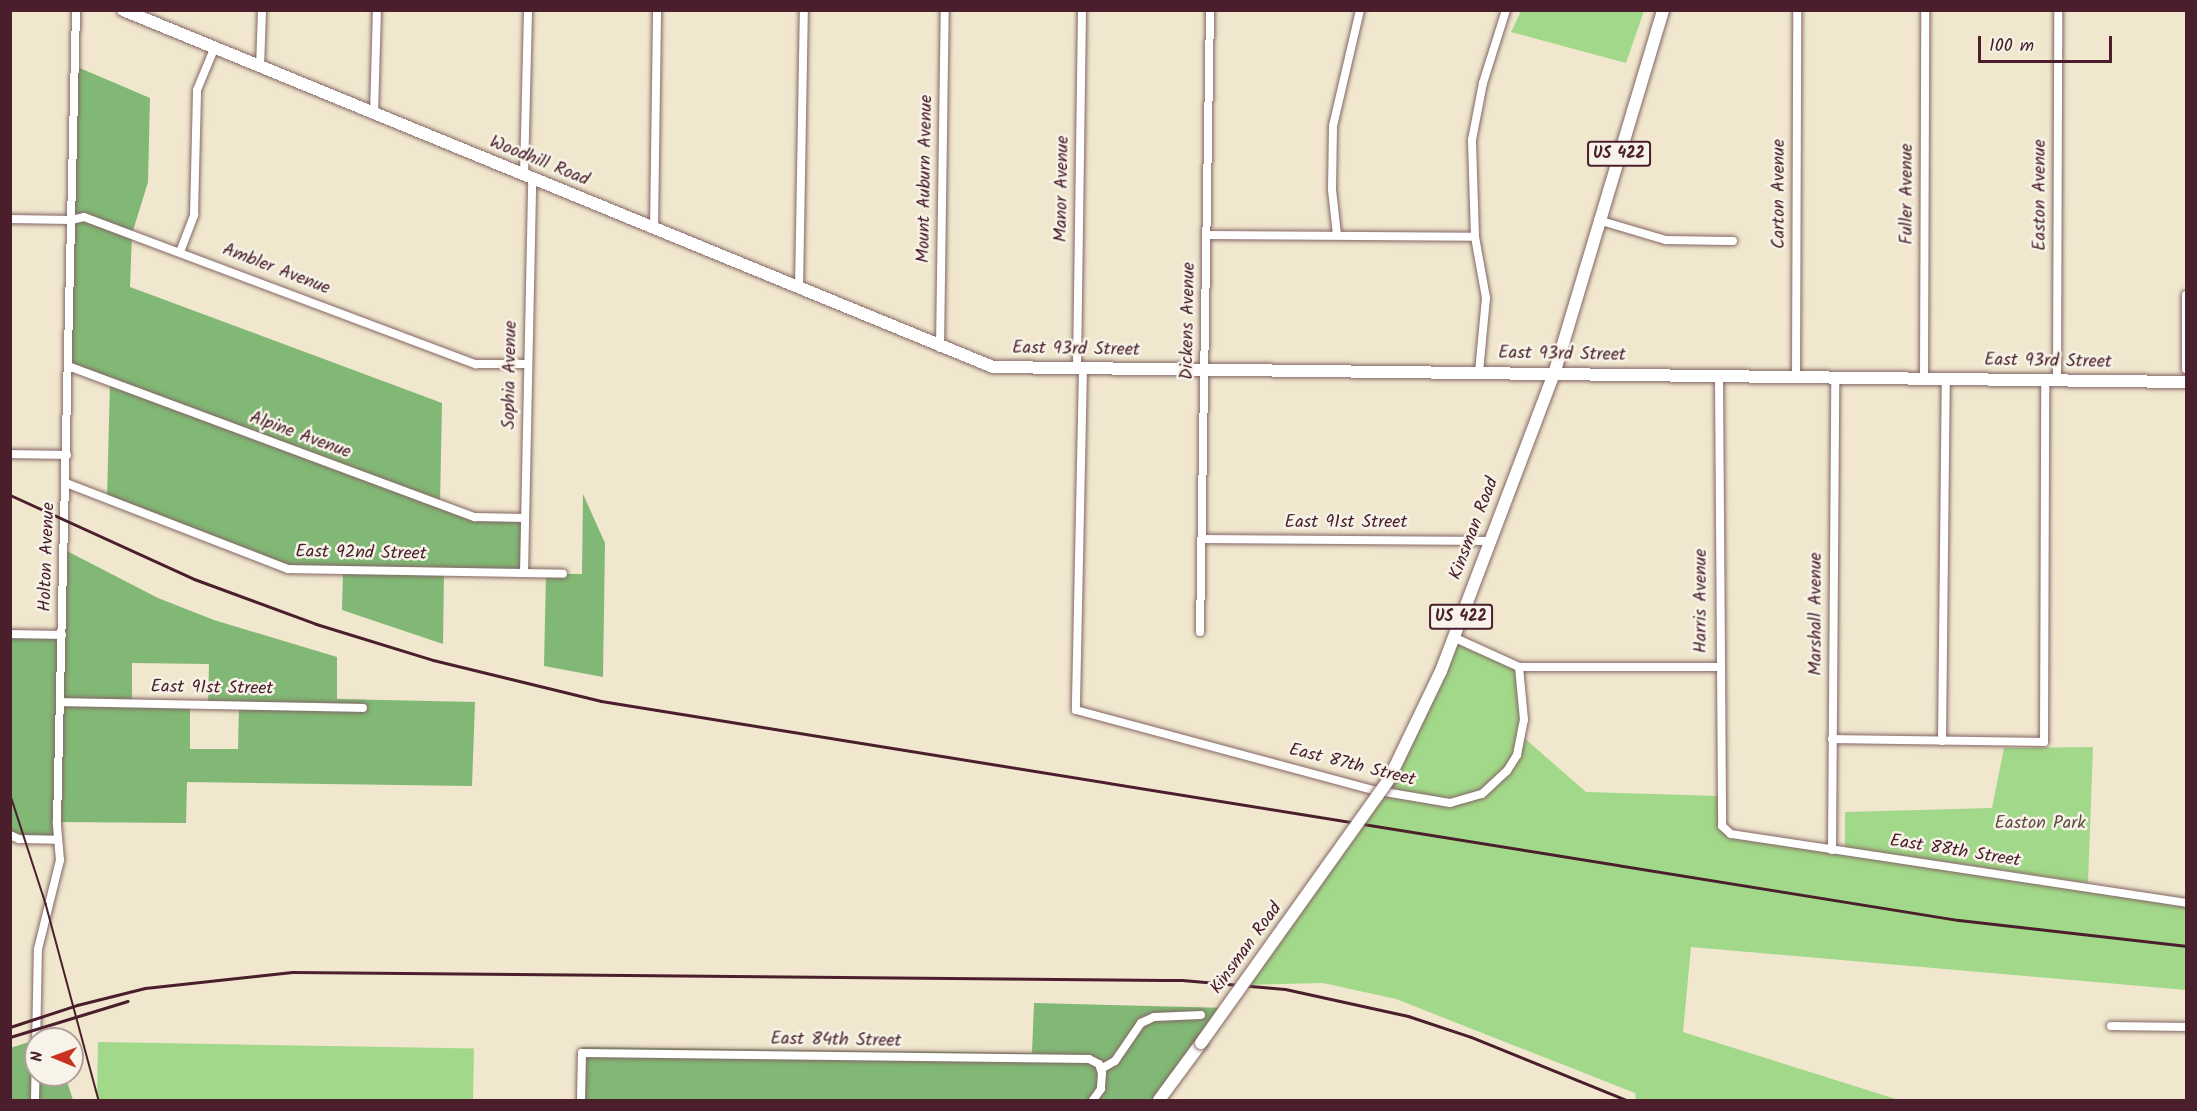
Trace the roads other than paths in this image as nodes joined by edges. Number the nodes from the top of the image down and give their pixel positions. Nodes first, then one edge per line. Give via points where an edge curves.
1 (76, 10) edge
2 (123, 10) edge
3 (262, 10) edge
4 (377, 10) edge
5 (528, 10) edge
6 (657, 10) edge
7 (804, 10) edge
8 (945, 10) edge
9 (1082, 10) edge
10 (1210, 10) edge
11 (1360, 10) edge
12 (1506, 10) edge
13 (1663, 10) edge
14 (1797, 10) edge
15 (1925, 10) edge
16 (2058, 10) edge
17 (214, 49) junction
18 (260, 68) junction
19 (374, 115) junction
20 (528, 176) junction
21 (10, 219) edge
22 (71, 220) junction
23 (1598, 220) junction
24 (654, 229) junction
25 (1207, 235) junction
26 (1337, 235) junction
27 (1475, 237) junction
28 (1733, 242) dead end
29 (180, 252) junction
30 (799, 289) junction
31 (2187, 295) edge
32 (940, 348) junction
33 (528, 364) junction
34 (68, 366) junction
35 (1080, 368) junction
36 (2187, 369) edge
37 (1205, 370) junction
38 (1479, 372) junction
39 (1554, 374) junction
40 (1719, 376) junction
41 (1796, 377) junction
42 (1835, 377) junction
43 (1924, 378) junction
44 (1946, 379) junction
45 (2051, 380) junction
46 (2187, 382) edge
47 (10, 454) edge
48 (67, 455) junction
49 (66, 483) junction
50 (525, 518) junction
51 (1203, 539) junction
52 (1489, 541) junction
53 (524, 573) junction
54 (563, 574) dead end
55 (1200, 632) dead end
56 (10, 634) edge
57 (62, 635) junction
58 (1453, 638) junction
59 (1519, 667) junction
60 (1719, 667) junction
61 (60, 702) junction
62 (363, 708) dead end
63 (1076, 710) joint
64 (1832, 739) junction
65 (1942, 741) junction
66 (1722, 826) joint
67 (10, 835) edge
68 (58, 840) junction
69 (1832, 850) junction
70 (2187, 903) edge
71 (1201, 1015) dead end
72 (2111, 1026) dead end
73 (2187, 1027) edge
74 (1101, 1069) junction
75 (35, 1101) edge
76 (581, 1101) edge
77 (1093, 1101) edge
78 (1159, 1101) edge

1 - 22 street, Holton Avenue
2 - 17 main road, Woodhill Road
3 - 18 street
4 - 19 street
5 - 20 street, Sophia Avenue
6 - 24 street
7 - 30 street
8 - 32 street, Mount Auburn Avenue
9 - 35 street, Manor Avenue
10 - 25 street, Dickens Avenue
11 - 26 street via 1333,126 1332,190
12 - 27 street via 1483,83 1472,140
13 - 23 main road, Kinsman Road / US 422
14 - 41 street, Carton Avenue
15 - 43 street, Fuller Avenue
16 - 45 street, Easton Avenue
17 - 18 main road, Woodhill Road
17 - 29 street via 197,90 194,215
18 - 19 main road, Woodhill Road
19 - 20 main road, Woodhill Road
20 - 24 main road, Woodhill Road
20 - 33 street, Sophia Avenue
21 - 22 street, Ambler Avenue
22 - 29 street, Ambler Avenue via 84,216
22 - 34 street, Holton Avenue
23 - 28 street via 1666,240
23 - 39 main road, Kinsman Road / US 422
24 - 30 main road, Woodhill Road
25 - 26 street
25 - 37 street, Dickens Avenue
26 - 27 street
27 - 38 street via 1486,298
29 - 33 street, Ambler Avenue via 476,364
30 - 32 main road, Woodhill Road
31 - 36 street
32 - 35 main road, East 93rd Street via 993,367
33 - 50 street, Sophia Avenue
34 - 48 street, Holton Avenue
34 - 50 street, Alpine Avenue via 475,517
35 - 37 main road, East 93rd Street
35 - 63 street, Manor Avenue
37 - 38 main road, East 93rd Street
37 - 51 street, Dickens Avenue
38 - 39 main road, East 93rd Street
39 - 40 main road, East 93rd Street
39 - 52 main road, Kinsman Road / US 422
40 - 41 main road, East 93rd Street
40 - 60 street, Harris Avenue
41 - 42 main road, East 93rd Street
42 - 43 main road, East 93rd Street
42 - 64 street, Marshall Avenue
43 - 44 main road, East 93rd Street
44 - 45 main road, East 93rd Street
44 - 65 street
45 - 46 main road, East 93rd Street
45 - 65 street, Easton Avenue via 2044,742
47 - 48 street
48 - 49 street, Holton Avenue
49 - 53 street, East 92nd Street via 288,569
49 - 57 street, Holton Avenue
50 - 53 street, Sophia Avenue
51 - 52 street, East 91st Street
51 - 55 street, Dickens Avenue
52 - 58 main road, Kinsman Road / US 422
53 - 54 street, East 92nd Street
56 - 57 street
57 - 61 street, Holton Avenue
58 - 59 street
58 - 78 main road, Kinsman Road / US 422, bridge via 1416,729 1388,781
59 - 60 street
59 - 63 street, East 87th Street via 1524,720 1517,755 1507,771 1482,794 1450,803 1373,790
60 - 66 street, Harris Avenue
61 - 62 street, East 91st Street
61 - 68 street, Holton Avenue
64 - 65 street
64 - 69 street, Marshall Avenue
66 - 69 street, East 88th Street via 1731,834
67 - 68 street via 19,839
68 - 75 street, Holton Avenue via 60,867 38,949
69 - 70 street, East 88th Street
71 - 74 street via 1154,1017 1141,1023 1115,1061
72 - 73 street
74 - 76 street, East 84th Street via 1089,1059 582,1053
74 - 77 street via 1101,1089

